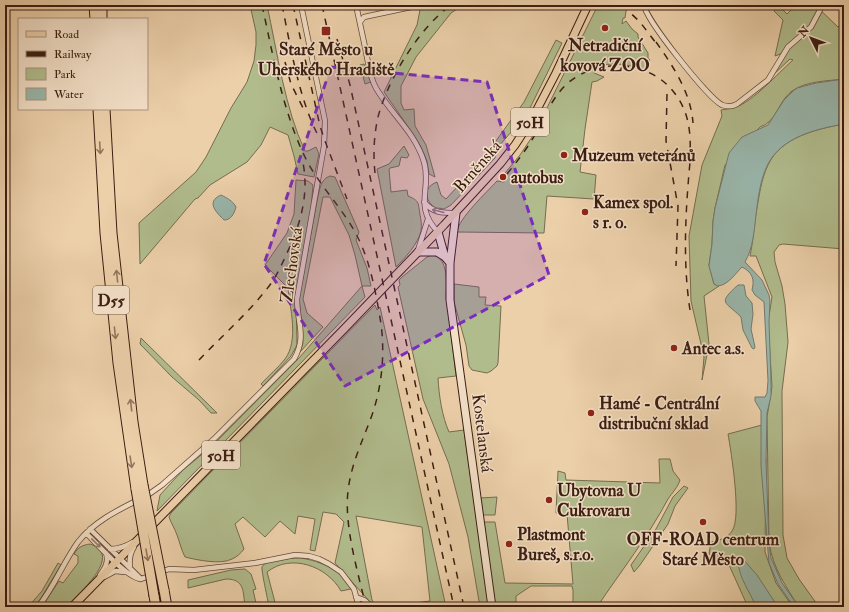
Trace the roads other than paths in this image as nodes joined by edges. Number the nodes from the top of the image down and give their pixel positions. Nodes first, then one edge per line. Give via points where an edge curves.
1 (94, 5) edge
2 (102, 5) edge
3 (301, 5) edge
4 (356, 5) edge
5 (415, 5) edge
6 (588, 5) edge
7 (644, 5) edge
8 (820, 10) dead end
9 (95, 18) edge
10 (102, 18) edge
11 (360, 22) junction
12 (98, 110) edge
13 (105, 110) edge
14 (424, 202) junction
15 (456, 212) junction
16 (428, 219) junction
17 (438, 232) junction
18 (451, 246) junction
19 (418, 252) junction
20 (448, 260) junction
21 (139, 487) junction
22 (90, 529) junction
23 (86, 533) junction
24 (138, 539) junction
25 (110, 548) junction
26 (106, 553) junction
27 (118, 560) junction
28 (130, 568) junction
29 (126, 572) junction
30 (140, 579) junction
31 (89, 590) junction
32 (356, 597) junction
33 (38, 607) edge
34 (72, 607) edge
35 (156, 607) edge
36 (167, 607) edge
37 (359, 607) edge
38 (372, 607) edge
39 (492, 607) edge

1 - 9 highway
2 - 10 highway
3 - 22 street, Zlechovská via 325,121 325,133 297,299 301,341 299,350 294,359 220,434 162,485 109,514
4 - 11 street
5 - 11 street via 364,17
6 - 15 main road, Brněnská / 50H via 547,92 523,133 500,164
7 - 8 street via 649,16 686,67 714,98 728,106 737,104 768,80 788,47 811,27
11 - 14 street via 375,86 408,131 422,158 425,172
12 -> 21 highway, D55 via 105,241 118,363
21 -> 13 highway, D55 via 112,233
15 -> 14 street via 437,212
14 - 16 street
15 - 17 main road, Brněnská / 50H
15 - 18 main road, Kostelanská
16 - 17 street
16 - 19 street
17 - 18 main road via 447,237
17 - 19 main road, Brněnská / 50H
17 - 20 main road, Kostelanská
18 - 20 main road, Kostelanská
19 - 20 main road via 437,252
19 - 24 main road, 50H
20 - 39 main road, Kostelanská via 450,300
21 -> 35 highway, D55, bridge
21 - 36 highway, D55, bridge
22 - 23 street, Zlechovská
22 - 25 street
23 -> 26 street
23 - 33 street, Zlechovská
24 - 25 street via 122,548
24 - 27 main road, 50H
24 - 28 street via 130,556
25 - 27 street
26 - 27 street
26 - 31 street via 106,566
27 - 28 street
27 - 29 street
27 - 31 main road, 50H
28 - 30 street
29 - 30 street
29 - 31 street via 115,571
30 - 32 street via 169,569 194,570 234,566 299,555 319,559 337,569 348,581
31 - 34 main road, 50H
32 - 37 street
32 - 38 street

